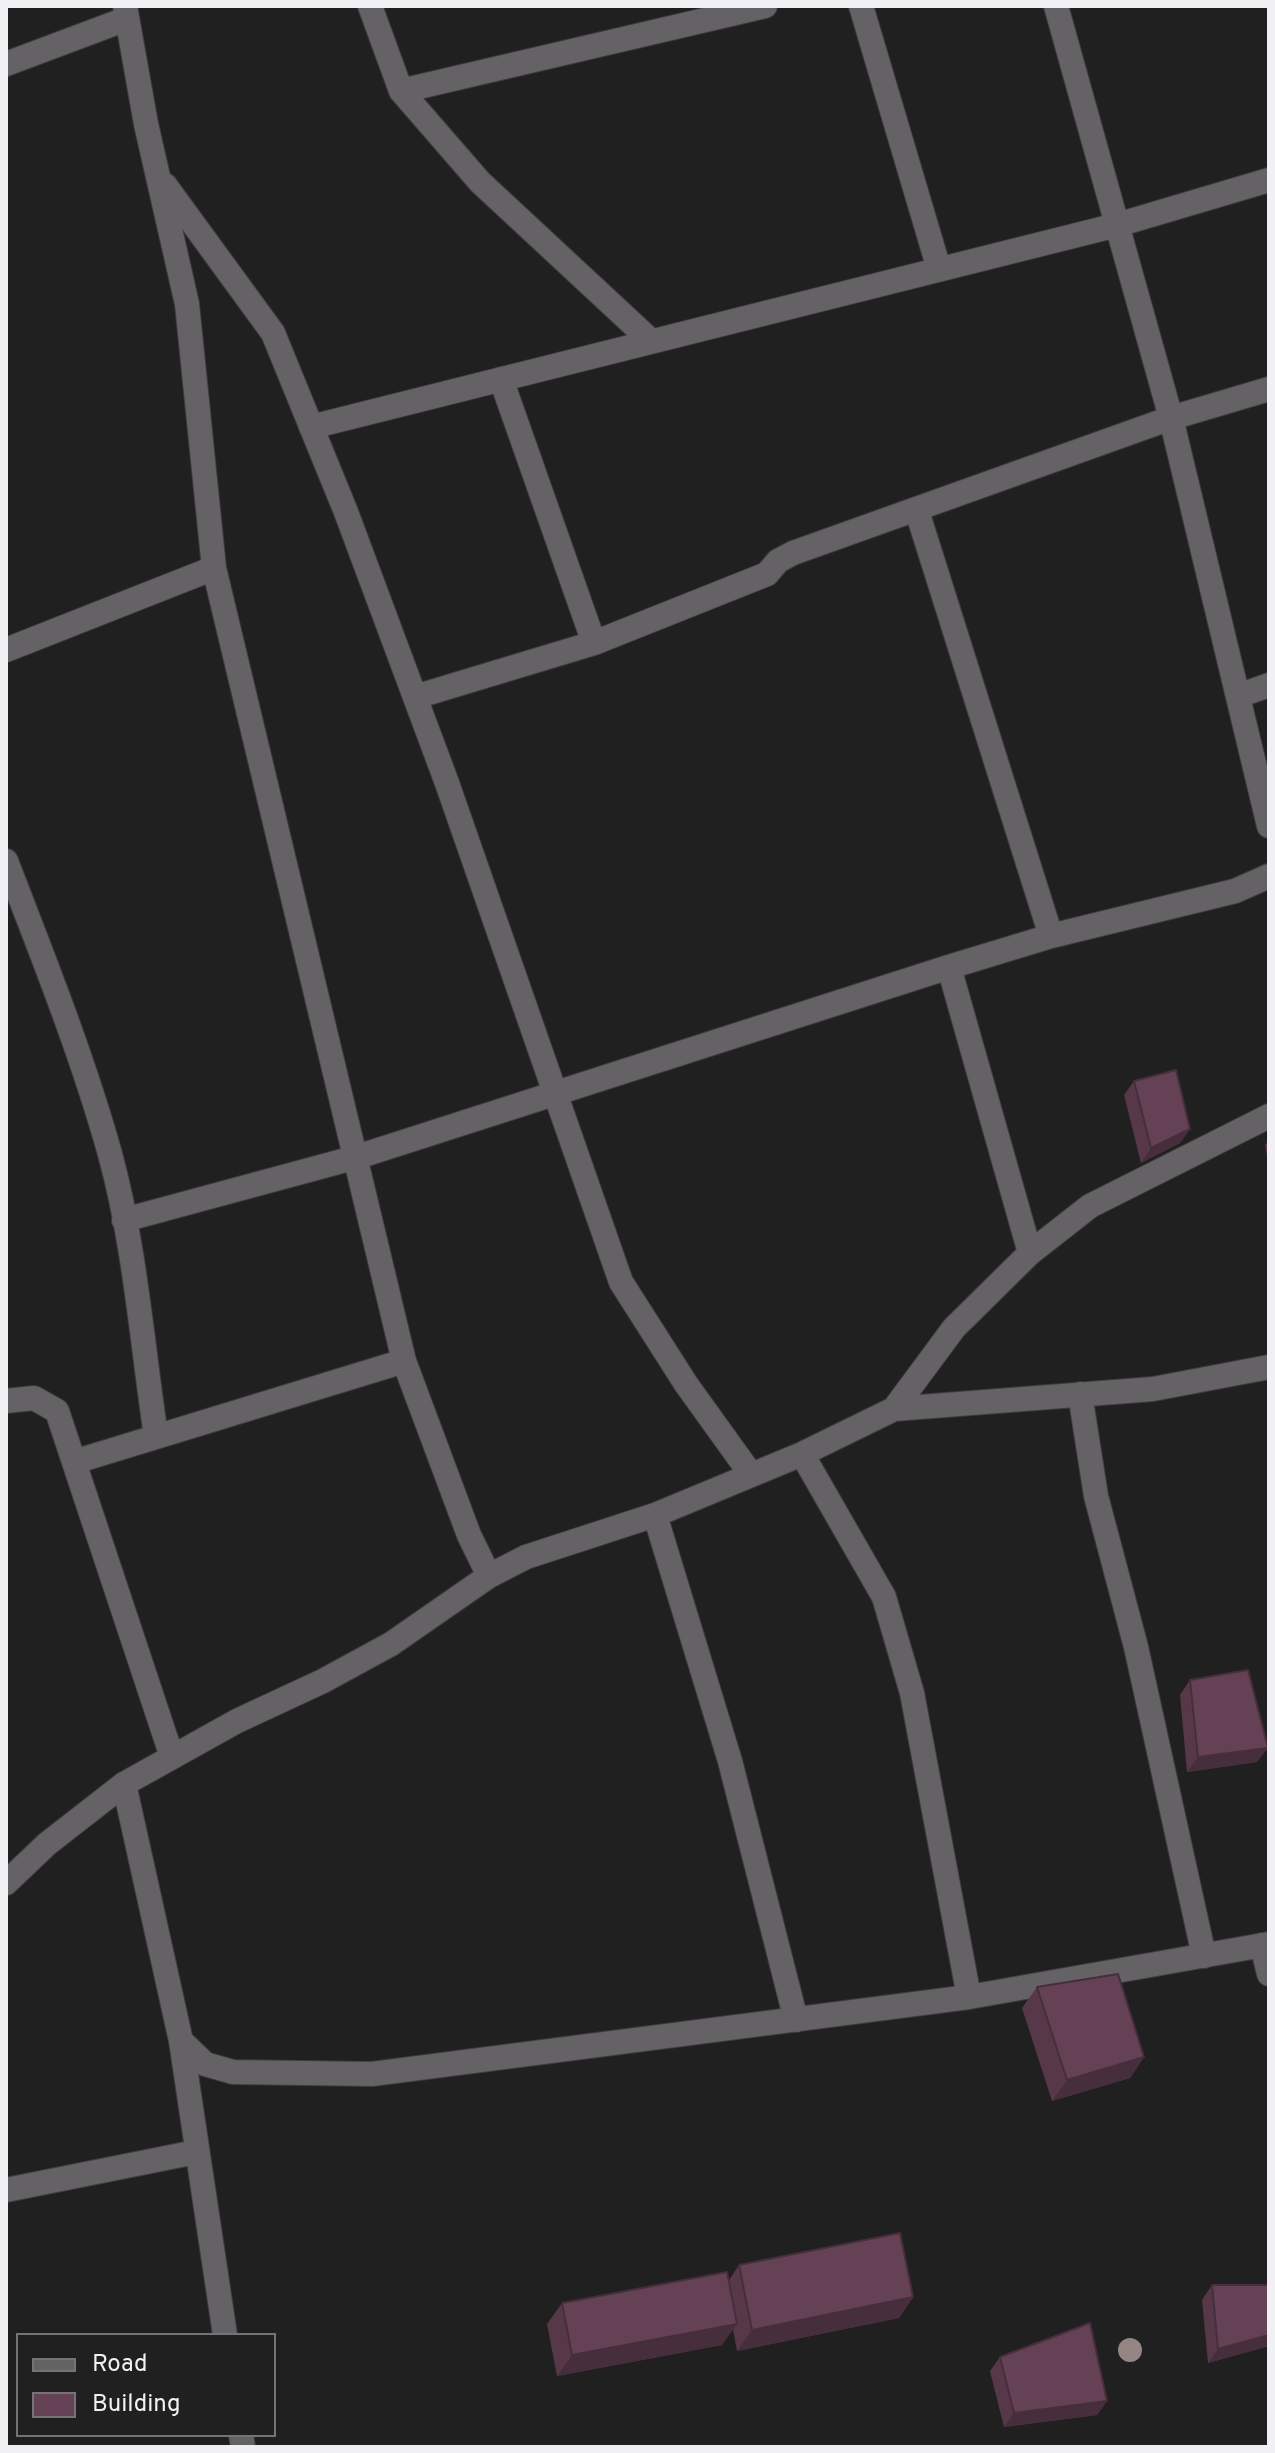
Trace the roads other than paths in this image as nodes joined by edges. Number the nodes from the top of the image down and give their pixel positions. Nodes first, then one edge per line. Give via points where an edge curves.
1 (370, 6) edge
2 (765, 6) edge
3 (861, 6) edge
4 (1062, 7) edge
5 (126, 12) edge
6 (6, 64) edge
7 (401, 91) junction
8 (159, 176) junction
9 (1269, 180) edge
10 (1117, 225) junction
11 (939, 269) junction
12 (650, 340) junction
13 (501, 379) junction
14 (1269, 389) edge
15 (1171, 418) junction
16 (311, 427) junction
17 (917, 511) junction
18 (214, 568) junction
19 (594, 643) junction
20 (6, 650) edge
21 (1269, 685) edge
22 (1238, 696) junction
23 (415, 697) junction
24 (1269, 826) edge
25 (6, 861) edge
26 (1269, 876) edge
27 (1051, 936) junction
28 (949, 967) junction
29 (556, 1092) junction
30 (1269, 1116) edge
31 (357, 1157) junction
32 (124, 1220) junction
33 (1030, 1253) junction
34 (404, 1361) junction
35 (1269, 1367) edge
36 (1080, 1394) junction
37 (6, 1401) edge
38 (894, 1409) junction
39 (156, 1436) junction
40 (802, 1454) junction
41 (74, 1462) junction
42 (750, 1473) junction
43 (655, 1515) junction
44 (489, 1576) junction
45 (172, 1757) junction
46 (124, 1784) junction
47 (6, 1883) edge
48 (1266, 1945) edge
49 (1204, 1956) junction
50 (1269, 1974) edge
51 (969, 1997) junction
52 (796, 2020) junction
53 (181, 2041) junction
54 (196, 2152) junction
55 (6, 2190) edge
56 (225, 2333) edge

1 - 7 street
2 - 7 street
3 - 11 street
4 - 10 street
5 - 6 street
5 - 8 street
7 - 12 street via 480,182
8 - 16 street via 273,333
8 - 18 street via 187,304
9 - 10 street
10 - 11 street
10 - 15 street
11 - 12 street
12 - 13 street
13 - 16 street
13 - 19 street
14 - 15 street
15 - 17 street
15 - 22 street
16 - 23 street
17 - 19 street via 793,553 767,574
17 - 27 street
18 - 20 street
18 - 31 street
19 - 23 street
21 - 22 street
22 - 24 street
23 - 29 street
25 - 32 street via 52,978 110,1154
26 - 27 street via 1235,891
27 - 28 street
28 - 29 street
28 - 33 street
29 - 31 street
29 - 42 street via 621,1282
30 - 33 street via 1090,1206
31 - 32 street
31 - 34 street
32 - 39 street
33 - 38 street via 954,1328
34 - 39 street
34 - 44 street
35 - 36 street via 1153,1389
36 - 38 street
36 - 49 street via 1096,1496 1136,1647
37 - 41 street via 34,1398 57,1411
38 - 40 street
39 - 41 street
40 - 42 street
40 - 51 street via 884,1597 912,1693
41 - 45 street
42 - 43 street
43 - 44 street via 526,1557
43 - 52 street via 730,1761
44 - 45 street via 391,1644
45 - 46 street
46 - 47 street
46 - 53 street
48 - 49 street
48 - 50 street
49 - 51 street
51 - 52 street
52 - 53 street via 372,2074 233,2072 205,2064
53 - 54 street
54 - 55 street
54 - 56 street

